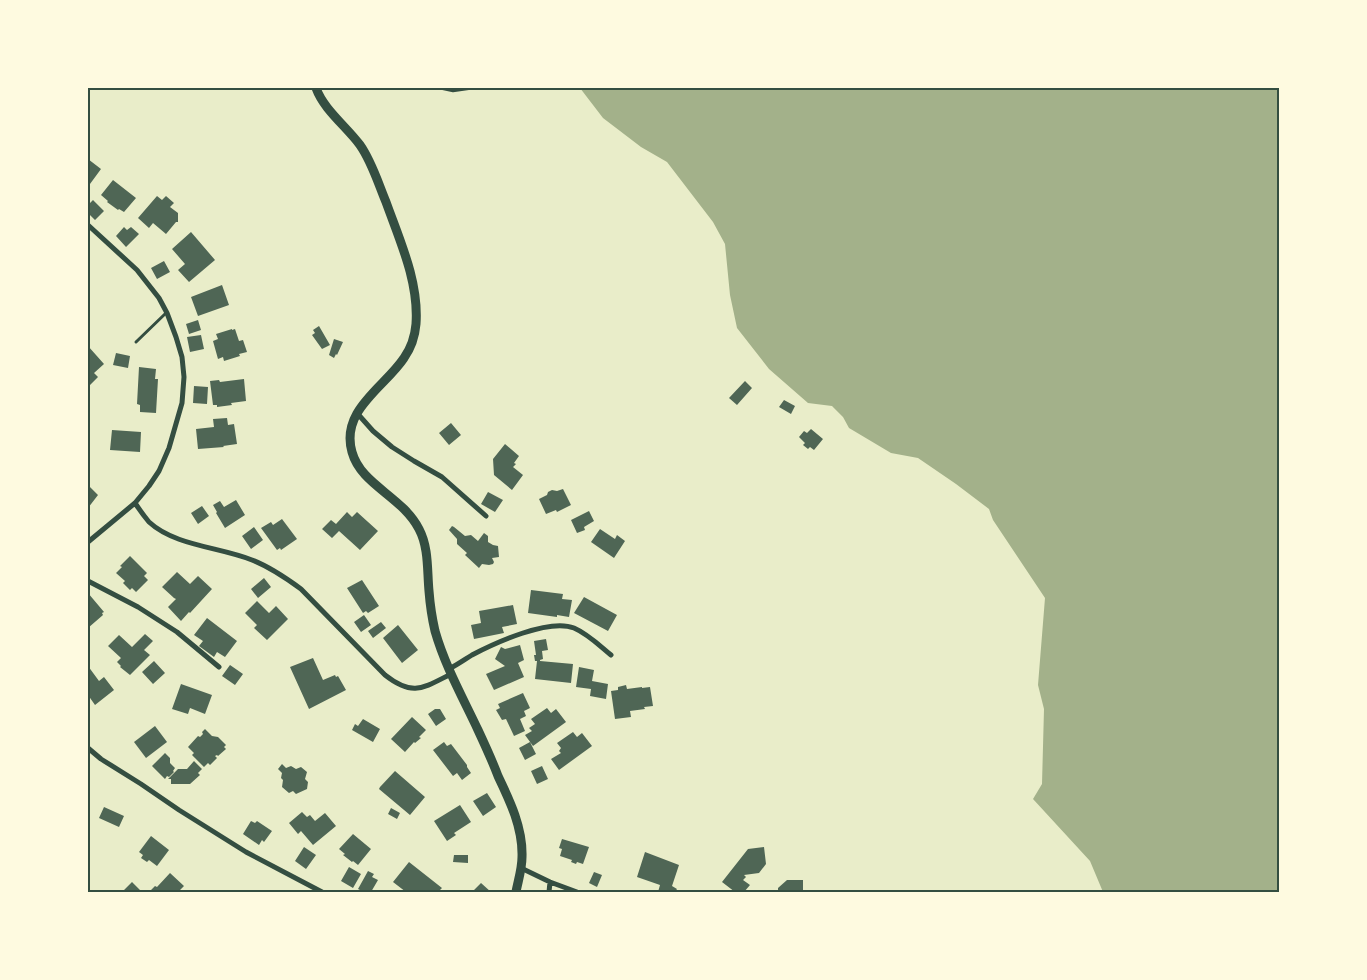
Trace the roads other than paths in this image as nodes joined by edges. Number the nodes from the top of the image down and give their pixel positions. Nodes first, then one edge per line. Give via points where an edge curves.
1 (316, 88) edge
2 (88, 225) edge
3 (167, 313) junction
4 (136, 342) dead end
5 (357, 414) junction
6 (135, 503) junction
7 (486, 516) dead end
8 (88, 542) edge
9 (88, 581) edge
10 (611, 655) dead end
11 (219, 667) dead end
12 (450, 672) junction
13 (88, 748) edge
14 (521, 868) junction
15 (550, 882) junction
16 (322, 892) edge
17 (516, 892) edge
18 (549, 892) edge
19 (577, 892) edge

1 - 5 main road via 368,159 401,244 415,295 416,324 410,348
2 - 3 street via 137,270
3 - 4 lane
3 - 6 street via 182,358 182,403 159,471
5 - 7 street via 392,447 442,477
5 - 12 main road via 350,438 357,464 368,478 405,509 421,533 426,549 433,620
6 - 8 street
6 - 12 street via 162,532 252,559 286,578 301,589 385,675 402,687 422,688
9 - 11 street via 138,606 178,632
10 - 12 street via 583,633 554,625 507,639 471,656
12 - 14 main road via 514,811 522,843
13 - 16 street via 246,852
14 - 15 street
14 - 17 main road
15 - 18 street
15 - 19 street

